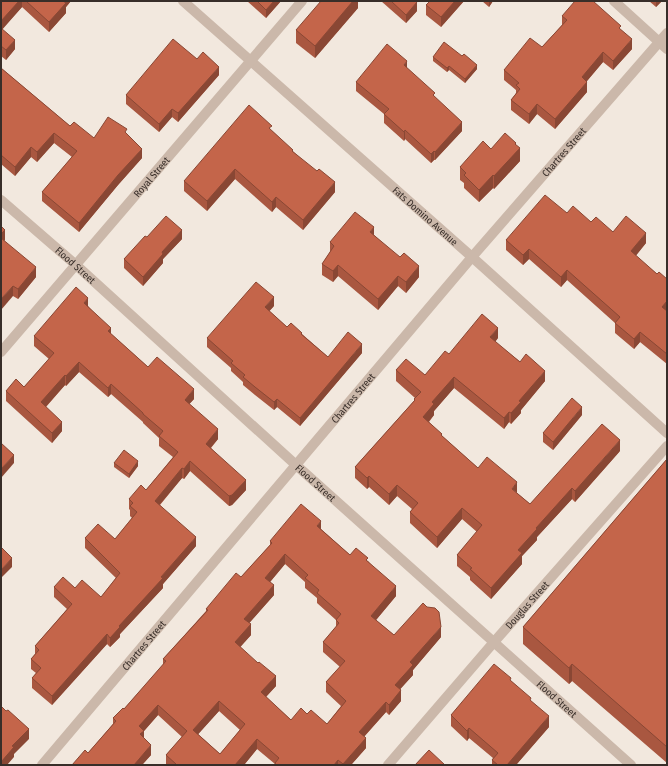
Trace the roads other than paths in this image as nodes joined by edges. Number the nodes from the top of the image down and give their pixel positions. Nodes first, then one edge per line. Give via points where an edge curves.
1 (183, 1) edge
2 (302, 1) edge
3 (614, 1) edge
4 (667, 33) edge
5 (663, 45) edge
6 (250, 60) junction
7 (1, 200) edge
8 (472, 257) junction
9 (76, 265) junction
10 (1, 352) edge
11 (667, 433) edge
12 (667, 446) edge
13 (296, 465) junction
14 (494, 642) junction
15 (42, 765) edge
16 (388, 765) edge
17 (631, 765) edge

1 - 6 street, Fats Domino Avenue
2 - 6 street, Royal Street
3 - 5 street
4 - 5 street, Chartres Street
5 - 8 street, Chartres Street
6 - 8 street, Fats Domino Avenue
6 - 9 street, Royal Street
7 - 9 street, Flood Street
8 - 11 street, Fats Domino Avenue
8 - 13 street, Chartres Street
9 - 10 street, Royal Street
9 - 13 street, Flood Street
12 - 14 street, Douglas Street
13 - 14 street, Flood Street
13 - 15 street, Chartres Street
14 - 16 street, Douglas Street
14 - 17 street, Flood Street

